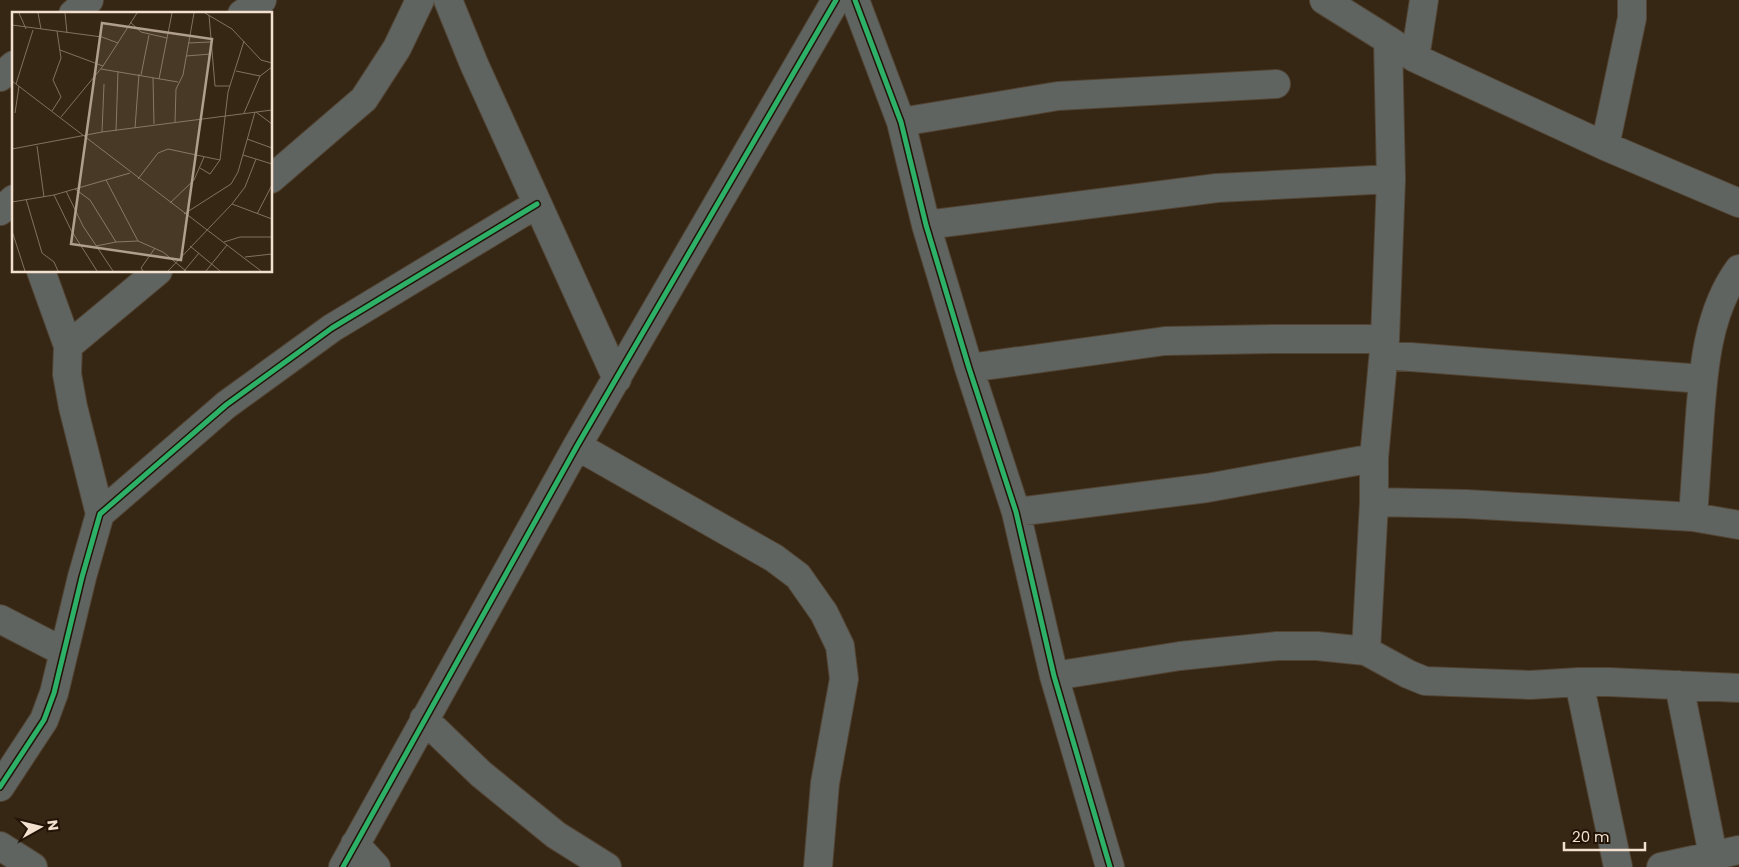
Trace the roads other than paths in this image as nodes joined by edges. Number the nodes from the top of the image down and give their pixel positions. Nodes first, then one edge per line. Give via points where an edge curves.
1 (89, 0) edge
2 (262, 0) edge
3 (420, 0) edge
4 (448, 0) edge
5 (836, 0) edge
6 (855, 0) edge
7 (1324, 0) edge
8 (1424, 0) edge
9 (1632, 0) edge
10 (75, 12) edge
11 (245, 12) edge
12 (1388, 40) junction
13 (1414, 58) junction
14 (12, 67) edge
15 (0, 77) edge
16 (1276, 84) dead end
17 (901, 122) junction
18 (1605, 146) junction
19 (272, 178) edge
20 (1391, 179) junction
21 (12, 201) edge
22 (1739, 203) edge
23 (537, 204) junction
24 (0, 211) edge
25 (926, 225) junction
26 (1739, 269) edge
27 (40, 272) edge
28 (157, 272) edge
29 (68, 346) junction
30 (1384, 347) junction
31 (970, 368) junction
32 (617, 379) junction
33 (1703, 379) junction
34 (577, 446) junction
35 (1374, 458) junction
36 (1374, 502) junction
37 (1016, 512) junction
38 (100, 514) junction
39 (1693, 517) junction
40 (1739, 525) edge
41 (0, 619) edge
42 (1366, 651) junction
43 (64, 652) junction
44 (1054, 676) junction
45 (1579, 682) junction
46 (1679, 685) junction
47 (1739, 688) edge
48 (424, 719) junction
49 (0, 786) edge
50 (0, 846) edge
51 (1726, 853) edge
52 (349, 855) edge
53 (33, 867) edge
54 (376, 867) edge
55 (607, 867) edge
56 (818, 867) edge
57 (1110, 867) edge
58 (1618, 867) edge
59 (1661, 867) edge

1 - 10 street
2 - 11 street
3 - 19 street via 397,48 364,99
4 - 23 street
5 - 32 street
6 - 17 street
7 - 12 street
8 - 13 street
9 - 18 street via 1632,18
12 - 13 street
12 - 20 street
13 - 18 street
14 - 15 street
16 - 17 street via 1058,96
17 - 25 street
18 - 22 street
20 - 25 street via 1217,188
20 - 30 street
21 - 24 street
23 - 32 street
23 - 38 street via 324,334 226,405
25 - 31 street
26 - 33 street via 1716,315
27 - 29 street
28 - 29 street
29 - 38 street via 67,374
30 - 31 street via 1276,339 1165,341
30 - 33 street
30 - 35 street
31 - 37 street
32 - 34 street
33 - 39 street
34 - 48 street
34 - 56 street via 774,558 798,576 824,612 840,646 844,680 825,783
35 - 36 street
35 - 37 street via 1207,488
36 - 39 street
36 - 42 street
37 - 44 street
38 - 43 street
39 - 40 street
41 - 43 street
42 - 44 street via 1277,646 1180,656
42 - 45 street via 1425,681 1530,685
43 - 49 street via 44,720
44 - 57 street
45 - 46 street
45 - 58 street
46 - 47 street
46 - 51 street
48 - 52 street
48 - 55 street via 481,774 556,835
50 - 53 street
51 - 59 street
52 - 54 street

